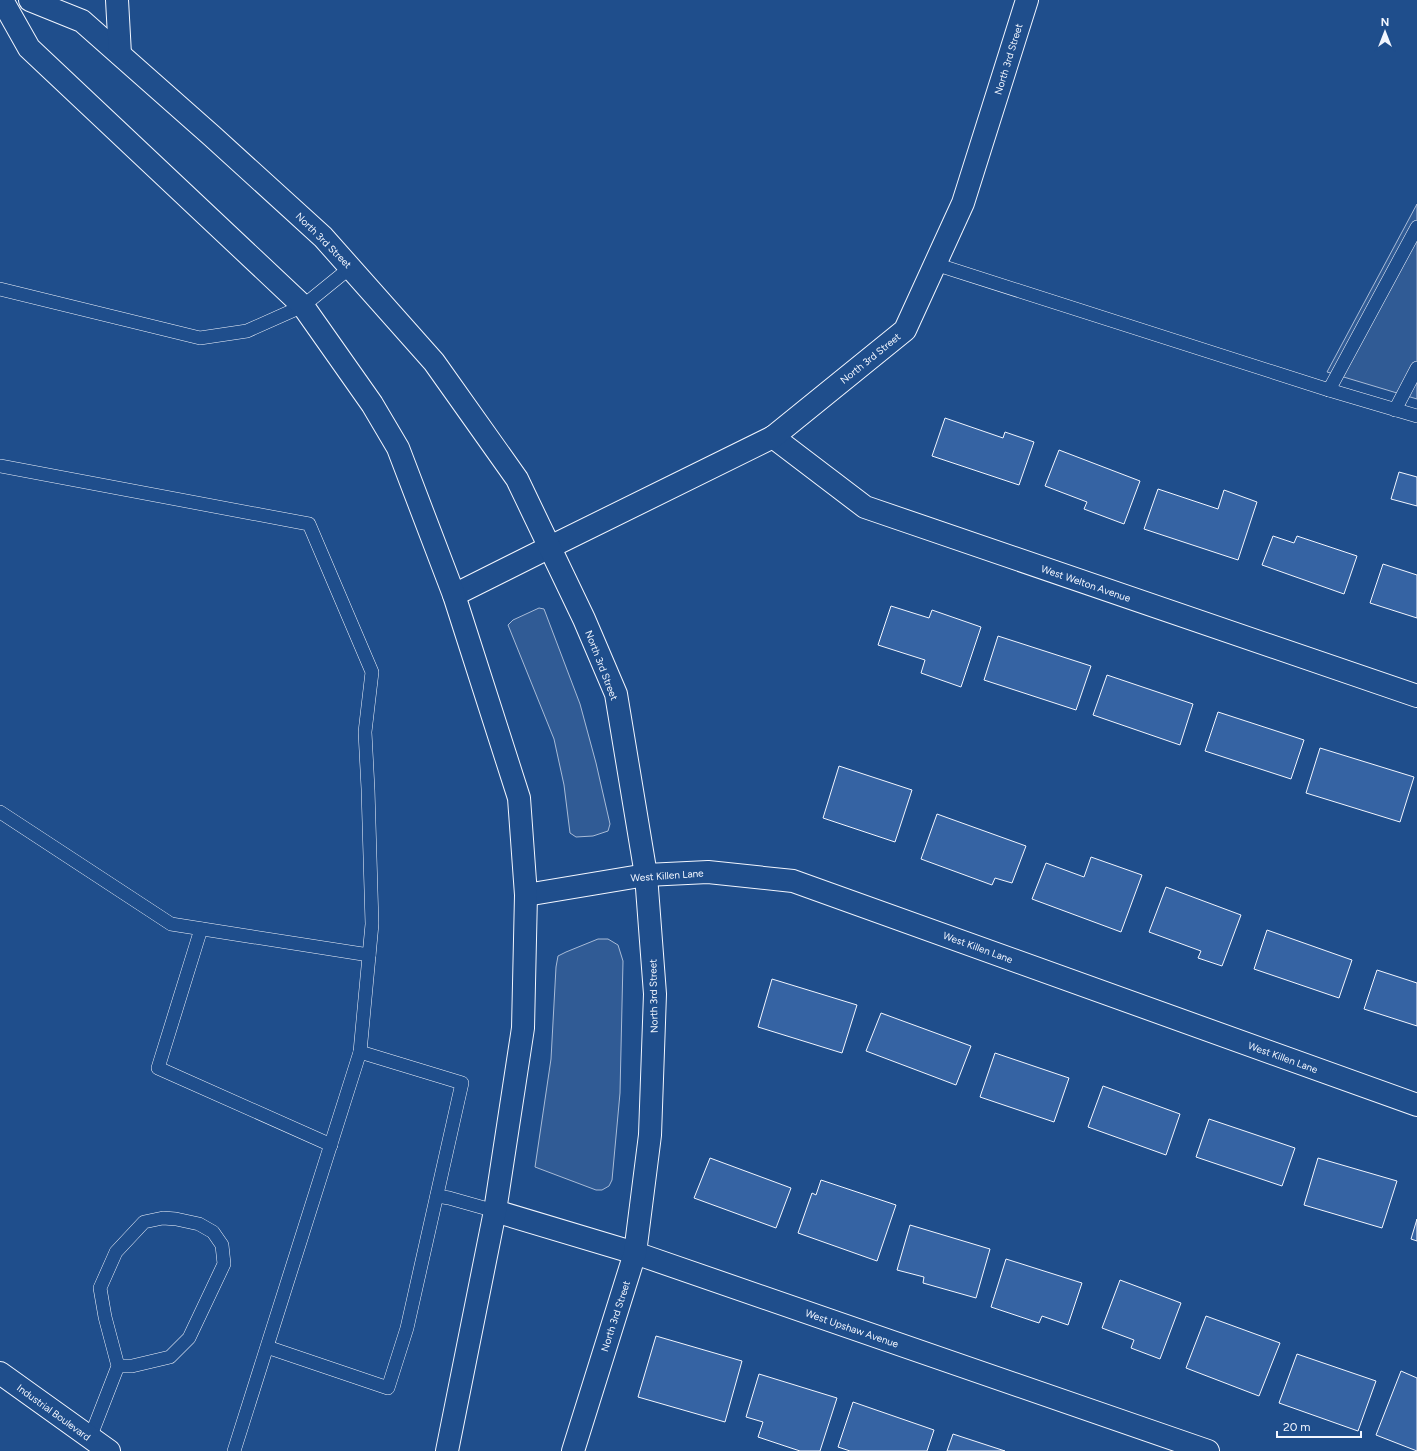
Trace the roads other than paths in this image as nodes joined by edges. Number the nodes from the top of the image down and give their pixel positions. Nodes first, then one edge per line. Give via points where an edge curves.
1 (2, 0) edge
2 (30, 0) edge
3 (117, 0) edge
4 (1027, 0) edge
5 (120, 54) junction
6 (1417, 227) edge
7 (935, 264) junction
8 (351, 267) junction
9 (0, 289) edge
10 (303, 306) junction
11 (1417, 368) edge
12 (1329, 390) junction
13 (1395, 410) junction
14 (1417, 416) edge
15 (773, 437) junction
16 (0, 466) edge
17 (550, 547) junction
18 (454, 595) junction
19 (1417, 696) edge
20 (0, 812) edge
21 (646, 875) junction
22 (526, 895) junction
23 (201, 929) junction
24 (369, 955) junction
25 (360, 1052) junction
26 (1417, 1104) edge
27 (331, 1146) junction
28 (437, 1196) junction
29 (494, 1211) junction
30 (635, 1253) junction
31 (267, 1347) junction
32 (118, 1366) junction
33 (0, 1373) edge
34 (90, 1438) junction
35 (109, 1451) edge
36 (234, 1451) edge
37 (447, 1451) edge
38 (573, 1451) edge
39 (1208, 1451) edge

1 - 10 street via 28,48
2 - 5 street, North 3rd Street via 82,21
3 - 5 street
4 - 7 street, North 3rd Street via 963,203
5 - 8 street, North 3rd Street via 324,237
6 - 12 lane
7 - 12 lane
7 - 15 street, North 3rd Street via 905,330
8 - 10 lane
8 - 17 street, North 3rd Street via 434,362 513,472
9 - 10 lane via 200,338 247,331
10 - 18 street via 372,404 398,448
11 - 13 lane
12 - 13 lane
13 - 14 lane
15 - 17 street, North 3rd Street
15 - 19 street, West Welton Avenue via 865,507
16 - 24 lane via 309,524 372,672 365,732 372,924
17 - 18 street, North 3rd Street
17 - 21 street, North 3rd Street via 616,694
18 - 22 street via 518,798
20 - 23 lane via 171,924
21 - 22 street, West Killen Lane
21 - 26 street, West Killen Lane via 708,872 793,881
21 - 30 street, North 3rd Street via 655,994 650,1135
22 - 29 street via 523,1028
23 - 24 lane
23 - 27 lane via 158,1068
24 - 25 lane
25 - 27 lane
25 - 28 lane via 462,1083
27 - 31 lane
28 - 29 lane
28 - 31 lane via 407,1328 388,1388
29 - 30 street, West Upshaw Avenue
29 - 37 street
30 - 38 street, North 3rd Street
30 - 39 street, West Upshaw Avenue
31 - 36 lane
32 - 32 lane via 100,1288 116,1252 144,1222 163,1218 199,1224 213,1232 222,1245 224,1264 189,1338 170,1357 132,1366
32 - 34 lane
33 - 34 street, Industrial Boulevard
34 - 35 street, Industrial Boulevard

